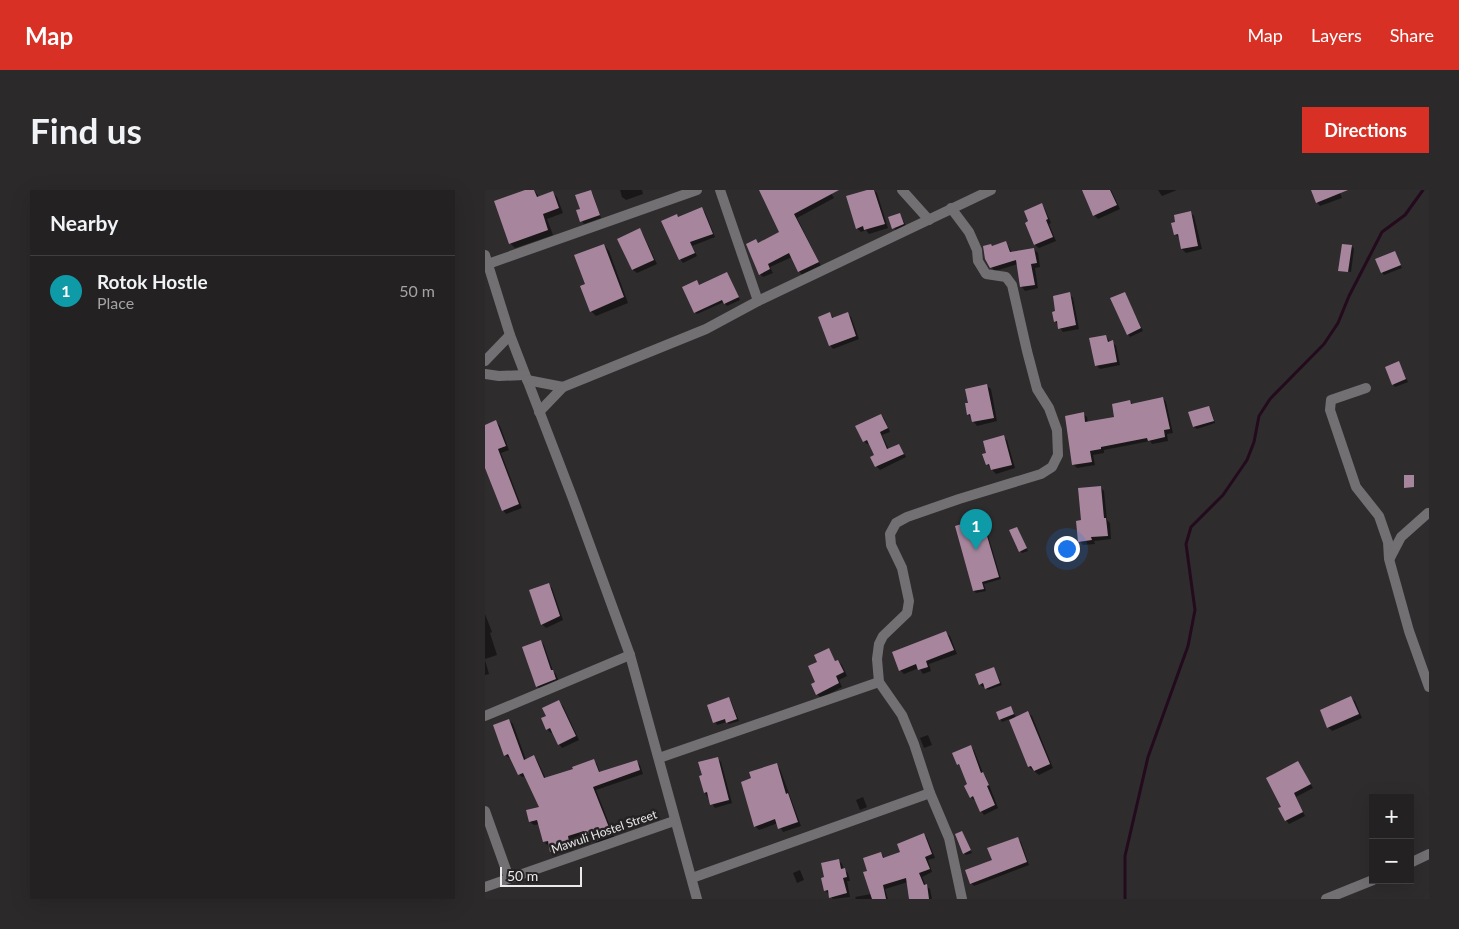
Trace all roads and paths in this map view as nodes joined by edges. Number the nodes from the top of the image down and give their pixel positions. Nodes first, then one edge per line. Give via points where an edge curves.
1 (697, 190) edge
2 (720, 190) edge
3 (902, 190) edge
4 (991, 190) edge
5 (951, 208) junction
6 (929, 220) junction
7 (487, 260) edge
8 (758, 301) junction
9 (510, 335) junction
10 (485, 361) edge
11 (485, 374) edge
12 (526, 377) junction
13 (563, 387) junction
14 (1366, 388) dead end
15 (539, 412) junction
16 (1428, 514) dead end
17 (1389, 559) junction
18 (630, 655) junction
19 (1426, 670) edge
20 (879, 682) junction
21 (1429, 687) edge
22 (485, 716) edge
23 (659, 758) junction
24 (930, 792) junction
25 (485, 811) edge
26 (674, 821) junction
27 (1429, 854) edge
28 (1414, 861) edge
29 (509, 878) junction
30 (692, 878) junction
31 (1369, 882) edge
32 (485, 887) edge
33 (697, 899) edge
34 (962, 899) edge
35 (1326, 899) edge

1 - 7 street
2 - 8 street
3 - 6 street
4 - 5 street
5 - 6 street
5 - 20 street via 969,232 978,261 986,274 1006,277 1012,285 1037,389 1057,430 1057,455 1052,467 1041,474 895,523 890,534 891,545 902,568 909,601 907,613 879,644
6 - 8 street
7 - 9 street
8 - 13 street via 706,329
9 - 10 street
9 - 12 street
11 - 12 street
12 - 13 street
12 - 15 street
13 - 15 street
14 - 17 street via 1331,400 1330,410 1356,487 1379,516 1388,542
15 - 18 street
16 - 17 street via 1401,537
17 - 19 street via 1409,631
18 - 22 street
18 - 23 street
19 - 21 street
20 - 23 street
20 - 24 street via 902,715
23 - 26 street
24 - 30 street
24 - 34 street via 949,838
25 - 29 street
26 - 29 street, Mawuli Hostel Street
26 - 30 street
27 - 28 street
29 - 32 street, Mawuli Hostel Street
30 - 33 street
31 - 35 street

